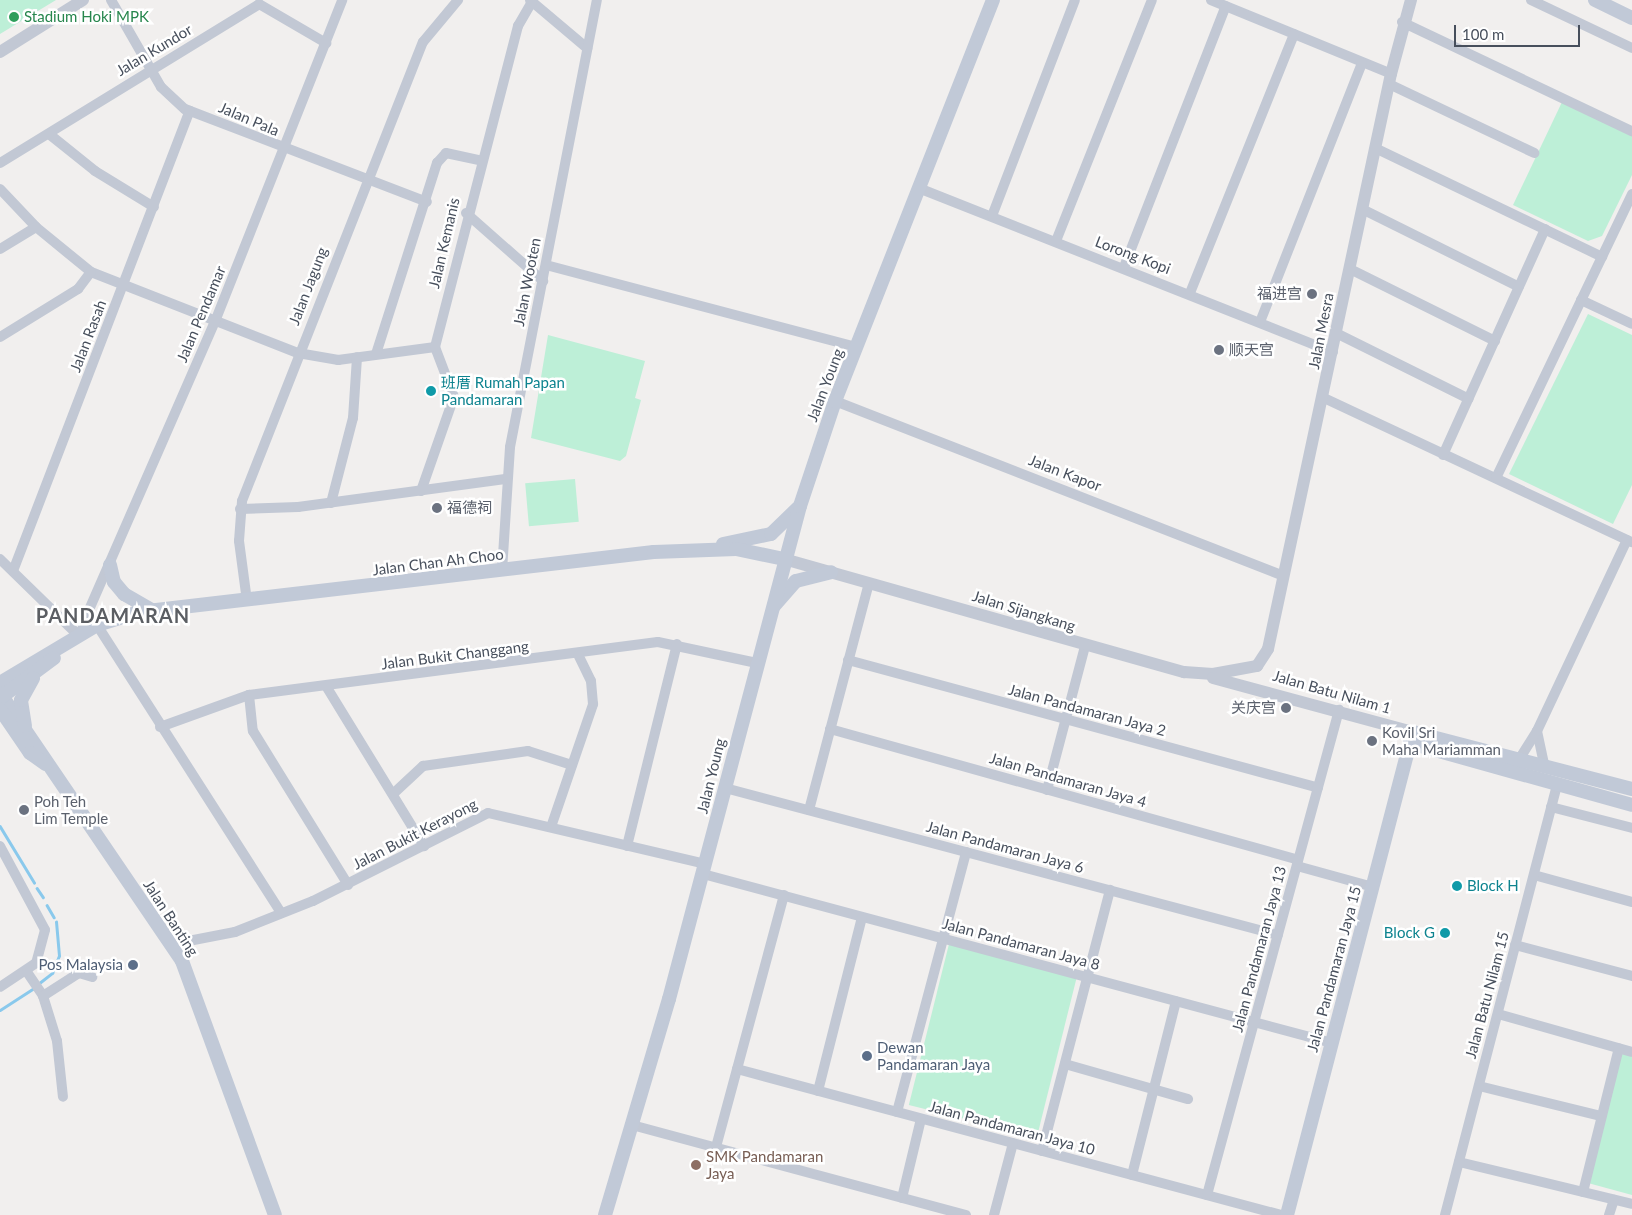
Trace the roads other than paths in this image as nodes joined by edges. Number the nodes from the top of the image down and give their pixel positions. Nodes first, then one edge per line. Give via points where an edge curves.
1 (83, 0) edge
2 (111, 0) edge
3 (342, 0) edge
4 (458, 0) edge
5 (597, 0) edge
6 (993, 0) edge
7 (1076, 0) edge
8 (1152, 0) edge
9 (1212, 0) edge
10 (1411, 0) edge
11 (1531, 0) edge
12 (1595, 0) edge
13 (531, 1) edge
14 (1226, 6) junction
15 (1632, 18) edge
16 (1402, 22) junction
17 (1294, 34) junction
18 (326, 43) junction
19 (588, 48) junction
20 (1632, 48) edge
21 (0, 52) edge
22 (1362, 63) junction
23 (150, 70) junction
24 (1390, 79) junction
25 (190, 111) junction
26 (1632, 131) edge
27 (49, 134) junction
28 (1375, 148) junction
29 (284, 150) junction
30 (1534, 153) dead end
31 (480, 160) junction
32 (0, 163) edge
33 (366, 180) junction
34 (0, 189) edge
35 (921, 189) junction
36 (1632, 194) edge
37 (427, 202) junction
38 (154, 207) junction
39 (1362, 209) junction
40 (466, 213) junction
41 (992, 216) junction
42 (36, 227) junction
43 (1545, 229) junction
44 (1056, 241) junction
45 (0, 249) edge
46 (1602, 257) junction
47 (546, 265) junction
48 (1124, 267) junction
49 (1350, 270) junction
50 (91, 272) junction
51 (543, 281) junction
52 (123, 285) junction
53 (1519, 286) junction
54 (1190, 293) junction
55 (1581, 300) junction
56 (216, 319) junction
57 (1260, 322) junction
58 (1632, 324) edge
59 (1336, 333) junction
60 (0, 337) edge
61 (1495, 340) junction
62 (435, 347) junction
63 (857, 347) junction
64 (1333, 352) junction
65 (298, 353) junction
66 (376, 354) junction
67 (357, 357) junction
68 (1324, 398) junction
69 (1469, 398) junction
70 (835, 401) junction
71 (1443, 455) junction
72 (1496, 478) junction
73 (505, 480) junction
74 (421, 491) junction
75 (331, 503) junction
76 (800, 506) junction
77 (240, 509) junction
78 (1630, 541) edge
79 (690, 550) junction
80 (0, 559) edge
81 (784, 559) junction
82 (110, 565) junction
83 (13, 571) junction
84 (502, 571) junction
85 (831, 572) junction
86 (1283, 576) junction
87 (868, 583) junction
88 (247, 601) junction
89 (155, 611) junction
90 (769, 616) junction
91 (97, 624) junction
92 (78, 635) junction
93 (678, 644) junction
94 (1085, 646) junction
95 (579, 656) junction
96 (848, 660) junction
97 (757, 663) junction
98 (1257, 666) joint
99 (0, 669) edge
100 (33, 670) junction
101 (1196, 674) junction
102 (326, 686) junction
103 (249, 695) junction
104 (0, 696) edge
105 (1339, 710) junction
106 (1066, 719) junction
107 (0, 722) edge
108 (160, 727) junction
109 (20, 729) junction
110 (830, 730) junction
111 (1537, 731) junction
112 (1412, 737) junction
113 (1520, 758) junction
114 (572, 765) junction
115 (1544, 765) junction
116 (1557, 784) junction
117 (725, 788) junction
118 (1318, 788) junction
119 (1632, 789) edge
120 (1047, 790) junction
121 (394, 793) junction
122 (1632, 805) edge
123 (1551, 807) junction
124 (809, 810) junction
125 (551, 827) junction
126 (1632, 828) edge
127 (0, 846) edge
128 (424, 846) junction
129 (627, 846) junction
130 (966, 852) junction
131 (1298, 863) junction
132 (704, 869) junction
133 (1534, 875) junction
134 (348, 885) junction
135 (1372, 887) junction
136 (1110, 890) junction
137 (784, 895) junction
138 (1632, 902) edge
139 (281, 913) junction
140 (862, 916) junction
141 (1278, 935) junction
142 (943, 938) junction
143 (173, 944) junction
144 (1516, 945) junction
145 (30, 976) junction
146 (92, 976) dead end
147 (1632, 976) edge
148 (1088, 977) junction
149 (0, 986) edge
150 (42, 994) junction
151 (1176, 1001) junction
152 (1498, 1014) junction
153 (1254, 1022) junction
154 (1332, 1043) junction
155 (1618, 1048) junction
156 (1632, 1052) edge
157 (1065, 1064) junction
158 (737, 1069) junction
159 (1479, 1086) junction
160 (1154, 1089) junction
161 (818, 1091) junction
162 (63, 1097) dead end
163 (1188, 1099) dead end
164 (897, 1112) junction
165 (1601, 1116) junction
166 (921, 1118) junction
167 (632, 1125) junction
168 (1013, 1143) junction
169 (716, 1148) junction
170 (1042, 1151) junction
171 (1459, 1162) junction
172 (1132, 1175) junction
173 (1583, 1192) junction
174 (1207, 1195) junction
175 (902, 1198) junction
176 (1614, 1200) junction
177 (1632, 1204) edge
178 (275, 1215) edge
179 (605, 1215) edge
180 (966, 1215) edge
181 (994, 1215) edge
182 (1280, 1215) edge
183 (1286, 1215) edge
184 (1445, 1215) edge
185 (1609, 1215) edge

1 - 21 street
2 - 23 street, Jalan Pala
3 - 18 street, Jalan Pendamar
4 - 33 street, Jalan Jagung via 422,42
5 - 19 street, Jalan Wooten
6 - 35 main road, Jalan Young
7 - 41 street
8 - 44 street
9 - 14 street
10 - 16 street, Jalan Mesra
11 - 20 street
12 - 15 main road
13 - 19 street
13 - 31 street, Jalan Kemanis via 518,26
14 - 17 street
14 - 48 street
16 - 24 street, Jalan Mesra
16 - 26 street
17 - 22 street
17 - 54 street
18 - 23 street, Jalan Kundor via 259,4
18 - 29 street, Jalan Pendamar
19 - 47 street, Jalan Wooten
22 - 24 street
22 - 57 street
23 - 25 street, Jalan Pala via 169,97
23 - 27 street, Jalan Kundor
24 - 28 street, Jalan Mesra
24 - 30 street
25 - 29 street, Jalan Pala
25 - 38 street, Jalan Rasah
27 - 32 street, Jalan Kundor
27 - 38 street via 95,171
28 - 39 street, Jalan Mesra
28 - 43 street
29 - 33 street, Jalan Pala
29 - 56 street, Jalan Pendamar
31 - 37 street via 458,153 442,155
31 - 40 street, Jalan Kemanis
33 - 37 street, Jalan Pala
33 - 65 street, Jalan Jagung
34 - 42 street
35 - 41 street, Lorong Kopi
35 - 63 main road, Jalan Young
36 - 46 street
37 - 66 street
38 - 52 street, Jalan Rasah
39 - 49 street, Jalan Mesra
39 - 53 street
40 - 51 street
40 - 62 street, Jalan Kemanis
41 - 44 street, Lorong Kopi
42 - 45 street
42 - 50 street
43 - 46 street
43 - 53 street
44 - 48 street, Lorong Kopi
46 - 55 street
47 - 51 street, Jalan Wooten
47 - 63 street, Jalan Young
48 - 54 street, Lorong Kopi
49 - 59 street, Jalan Mesra
49 - 61 street
50 - 52 street
50 - 60 street via 78,289
51 - 73 street, Jalan Wooten
52 - 56 street
52 - 83 street, Jalan Rasah
53 - 61 street
54 - 57 street, Lorong Kopi
55 - 58 street
55 - 72 street
56 - 65 street
56 - 82 street, Jalan Pendamar
57 - 64 street, Lorong Kopi
59 - 64 street, Jalan Mesra
59 - 69 street
61 - 69 street
62 - 66 street
62 - 74 street via 454,397
63 - 70 main road, Jalan Young
64 - 68 street, Jalan Mesra
65 - 67 street via 324,359
65 - 77 street, Jalan Jagung
66 - 67 street
67 - 75 street via 353,418
68 - 71 street
68 - 86 street, Jalan Mesra
69 - 71 street
70 - 76 main road, Jalan Young
70 - 86 street, Jalan Kapor
71 - 72 street
72 - 78 street
73 - 74 street
73 - 84 street, Jalan Wooten
74 - 75 street
75 - 77 street
76 - 79 main road via 771,534
76 - 81 main road, Jalan Young
77 - 88 street, Jalan Jagung via 238,541
78 - 111 street
79 - 81 main road, Jalan Chan Ah Choo via 736,549
79 - 84 main road, Jalan Chan Ah Choo
80 - 83 street
81 - 85 street, Jalan Sijangkang
81 - 90 main road, Jalan Young
82 - 89 main road via 114,582 124,594
82 - 92 street, Jalan Pendamar
83 - 92 street
84 - 88 main road, Jalan Chan Ah Choo
85 - 87 street, Jalan Sijangkang
85 - 90 main road via 796,582
86 - 98 street, Jalan Mesra via 1268,649
87 - 94 street, Jalan Sijangkang
87 - 96 street
88 - 89 main road, Jalan Chan Ah Choo
89 - 91 main road, Jalan Chan Ah Choo
90 - 97 main road, Jalan Young
91 - 92 main road, Jalan Chan Ah Choo
91 - 108 street
92 - 100 main road, Jalan Chan Ah Choo
93 - 95 street, Jalan Bukit Changgang via 658,642
93 - 97 street, Jalan Bukit Changgang
93 - 129 street
94 - 101 street, Jalan Sijangkang
94 - 106 street
95 - 102 street, Jalan Bukit Changgang
95 - 114 street via 594,692
96 - 106 street, Jalan Pandamaran Jaya 2
96 - 110 street
97 - 117 main road, Jalan Young
98 - 101 street, Jalan Sijangkang
99 - 100 main road
100 - 104 main road
100 - 109 main road via 22,700
101 - 105 street, Jalan Batu Nilam 1
102 - 103 street, Jalan Bukit Changgang
102 - 121 street
103 - 108 street, Jalan Bukit Changgang
103 - 134 street via 254,732
104 - 109 main road, Jalan Banting
105 - 112 street, Jalan Batu Nilam 1
105 - 118 street, Jalan Pandamaran Jaya 13
106 - 118 street, Jalan Pandamaran Jaya 2
106 - 120 street
107 - 109 main road
108 - 139 street
109 - 143 main road, Jalan Banting
110 - 120 street, Jalan Pandamaran Jaya 4
110 - 124 street
111 - 113 street
111 - 115 street
112 - 113 main road, Jalan Batu Nilam 1
112 - 116 main road, Jalan Batu Nilam 1
112 - 135 main road, Jalan Pandamaran Jaya 15
113 - 115 main road, Jalan Batu Nilam 1
114 - 121 street via 545,752 528,751 423,766
114 - 125 street
115 - 119 main road, Jalan Batu Nilam 1
116 - 122 main road, Jalan Batu Nilam 1
116 - 123 street, Jalan Batu Nilam 15
117 - 124 street, Jalan Pandamaran Jaya 6
117 - 132 main road, Jalan Young
118 - 131 street, Jalan Pandamaran Jaya 13
120 - 131 street, Jalan Pandamaran Jaya 4
121 - 128 street
123 - 126 street
123 - 133 street, Jalan Batu Nilam 15
124 - 130 street, Jalan Pandamaran Jaya 6
125 - 128 street, Jalan Bukit Kerayong via 488,813
125 - 129 street, Jalan Bukit Kerayong
127 - 145 street via 45,930 43,947
128 - 134 street, Jalan Bukit Kerayong
129 - 132 street, Jalan Bukit Kerayong
130 - 136 street, Jalan Pandamaran Jaya 6
130 - 142 street
131 - 135 street, Jalan Pandamaran Jaya 4
131 - 141 street, Jalan Pandamaran Jaya 13
132 - 137 street, Jalan Pandamaran Jaya 8
132 - 167 main road, Jalan Young
133 - 138 street
133 - 144 street, Jalan Batu Nilam 15
134 - 139 street, Jalan Bukit Kerayong
135 - 154 main road, Jalan Pandamaran Jaya 15
136 - 141 street, Jalan Pandamaran Jaya 6
136 - 148 street
137 - 140 street, Jalan Pandamaran Jaya 8
137 - 158 street
139 - 143 street, Jalan Bukit Kerayong via 235,932
140 - 142 street, Jalan Pandamaran Jaya 8
140 - 161 street
141 - 153 street, Jalan Pandamaran Jaya 13
142 - 148 street, Jalan Pandamaran Jaya 8
142 - 164 street
143 - 178 main road, Jalan Banting via 208,1022
144 - 147 street
144 - 152 street, Jalan Batu Nilam 15
145 - 149 street
145 - 150 street
146 - 150 street via 79,973
148 - 151 street, Jalan Pandamaran Jaya 8
148 - 157 street
150 - 162 street via 57,1041
151 - 153 street, Jalan Pandamaran Jaya 8
151 - 160 street
152 - 155 street
152 - 159 street, Jalan Batu Nilam 15
153 - 154 street, Jalan Pandamaran Jaya 8
153 - 174 street, Jalan Pandamaran Jaya 13
154 - 183 main road, Jalan Pandamaran Jaya 15
155 - 156 street
155 - 165 street
157 - 160 street
157 - 170 street
158 - 161 street, Jalan Pandamaran Jaya 10
158 - 169 street
159 - 165 street
159 - 171 street, Jalan Batu Nilam 15
160 - 163 street
160 - 172 street
161 - 164 street, Jalan Pandamaran Jaya 10
164 - 166 street, Jalan Pandamaran Jaya 10
165 - 173 street
166 - 168 street, Jalan Pandamaran Jaya 10
166 - 175 street
167 - 169 street
167 - 179 main road, Jalan Young
168 - 170 street, Jalan Pandamaran Jaya 10
168 - 181 street
169 - 175 street
170 - 172 street, Jalan Pandamaran Jaya 10
171 - 173 street
171 - 184 street, Jalan Batu Nilam 15
172 - 174 street, Jalan Pandamaran Jaya 10
173 - 176 street
174 - 182 street, Jalan Pandamaran Jaya 10
175 - 180 street
176 - 177 street
176 - 185 street

